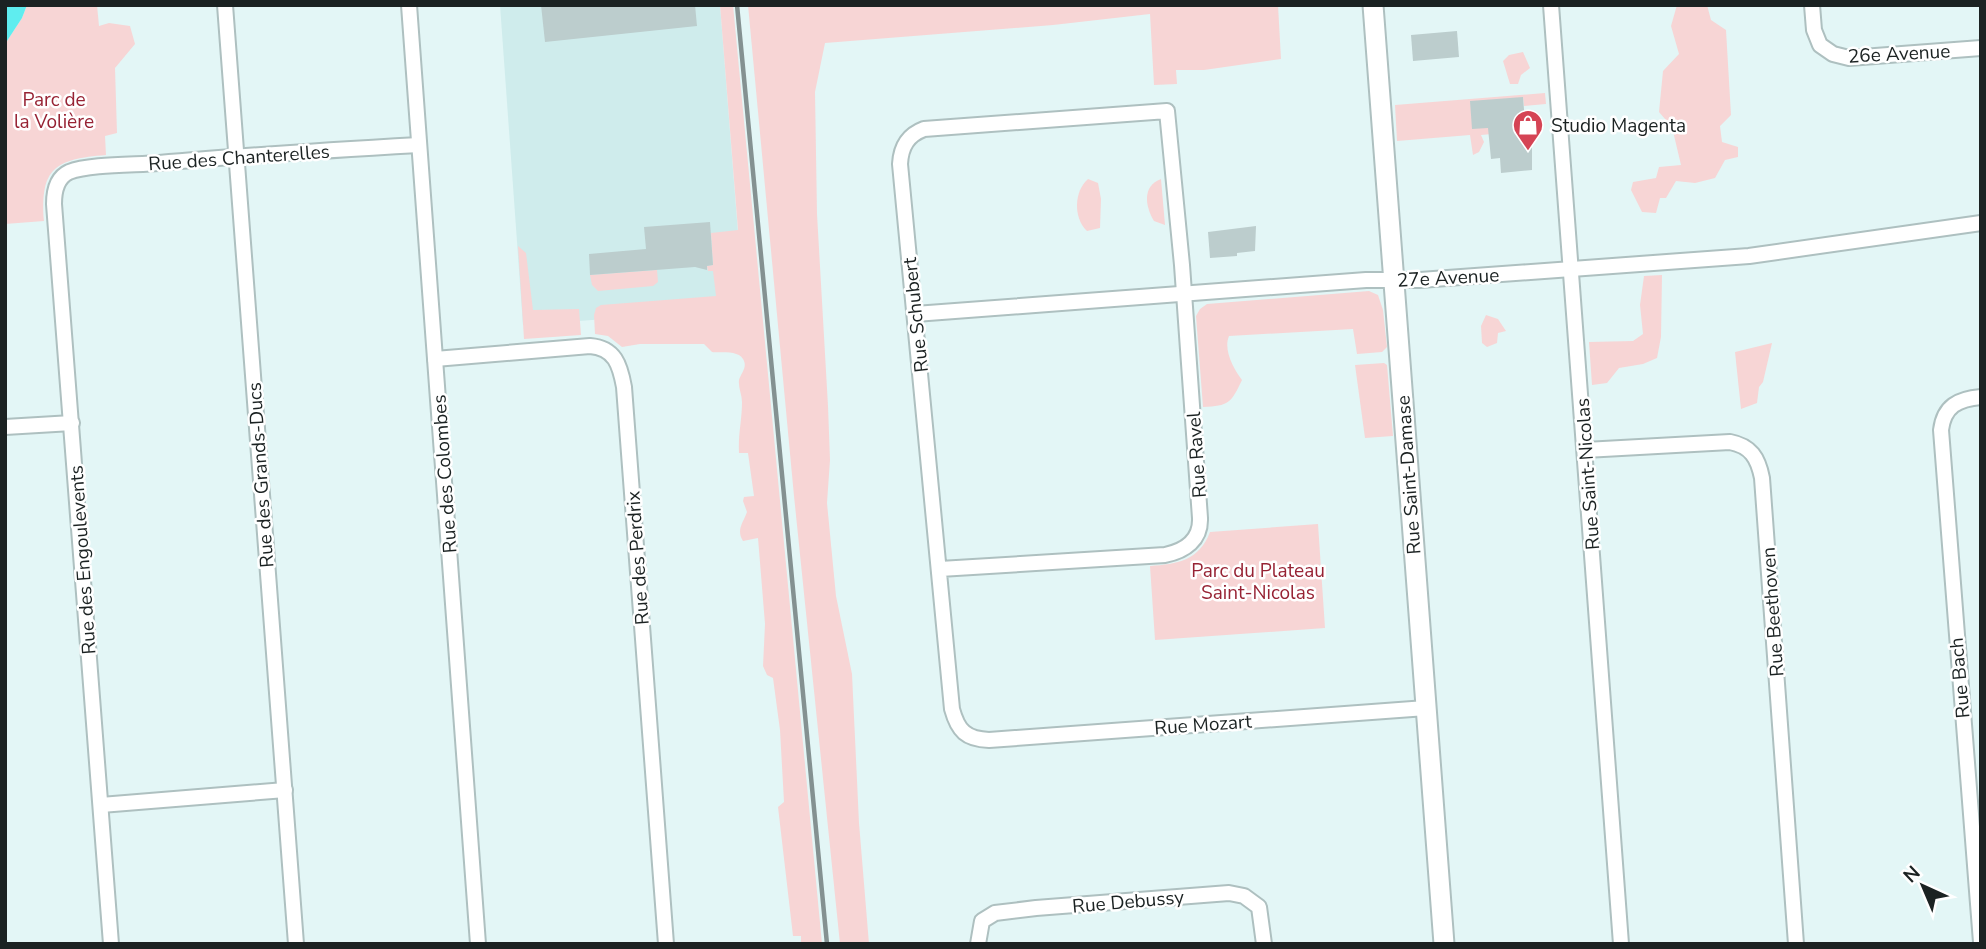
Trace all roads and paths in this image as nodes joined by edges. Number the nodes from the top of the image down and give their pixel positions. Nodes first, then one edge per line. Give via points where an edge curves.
1 (225, 5) edge
2 (409, 5) edge
3 (1373, 5) edge
4 (1551, 5) edge
5 (1812, 5) edge
6 (1981, 48) edge
7 (1167, 111) joint
8 (419, 145) junction
9 (236, 156) junction
10 (61, 177) joint
11 (1981, 223) edge
12 (1571, 268) junction
13 (1393, 280) junction
14 (1184, 293) junction
15 (915, 314) junction
16 (435, 359) junction
17 (1981, 397) edge
18 (72, 423) junction
19 (5, 428) edge
20 (1585, 450) junction
21 (940, 569) junction
22 (1426, 708) junction
23 (981, 740) joint
24 (285, 790) junction
25 (101, 805) junction
26 (1981, 942) edge
27 (111, 944) edge
28 (296, 944) edge
29 (478, 944) edge
30 (666, 944) edge
31 (978, 944) edge
32 (1264, 944) edge
33 (1444, 944) edge
34 (1621, 944) edge
35 (1796, 944) edge

1 - 9 street, Rue des Grands-Ducs
2 - 8 street, Rue des Colombes
3 - 13 street, Rue Saint-Damase
4 - 12 street, Rue Saint-Nicolas
5 - 6 street, 26e Avenue via 1820,45 1838,56
7 - 14 street, Rue Ravel
7 - 15 street, Rue Schubert via 924,129 912,135 900,164
8 - 9 street, Rue des Chanterelles
8 - 16 street, Rue des Colombes
9 - 10 street, Rue des Chanterelles via 71,171
9 - 24 street, Rue des Grands-Ducs
10 - 18 street, Rue des Engoulevents via 54,204
11 - 12 street, 27e Avenue via 1749,256
12 - 13 street, 27e Avenue
12 - 20 street, Rue Saint-Nicolas
13 - 14 street, 27e Avenue
13 - 22 street, Rue Saint-Damase
14 - 15 street, 27e Avenue
14 - 21 street, Rue Ravel via 1200,518 1194,541 1165,555
15 - 21 street, Rue Schubert
16 - 29 street, Rue des Colombes
16 - 30 street, Rue des Perdrix via 590,346 612,354 620,367
17 - 26 street, Rue Bach via 1957,401 1944,414 1941,430
18 - 19 street
18 - 25 street, Rue des Engoulevents
20 - 34 street, Rue Saint-Nicolas
20 - 35 street, Rue Beethoven via 1730,442 1749,450 1758,460
21 - 23 street, Rue Schubert via 952,709 963,733
22 - 23 street, Rue Mozart
22 - 33 street, Rue Saint-Damase
24 - 25 street
24 - 28 street, Rue des Grands-Ducs
25 - 27 street, Rue des Engoulevents
31 - 32 street, Rue Debussy via 982,921 995,914 1229,893 1244,896 1259,907

